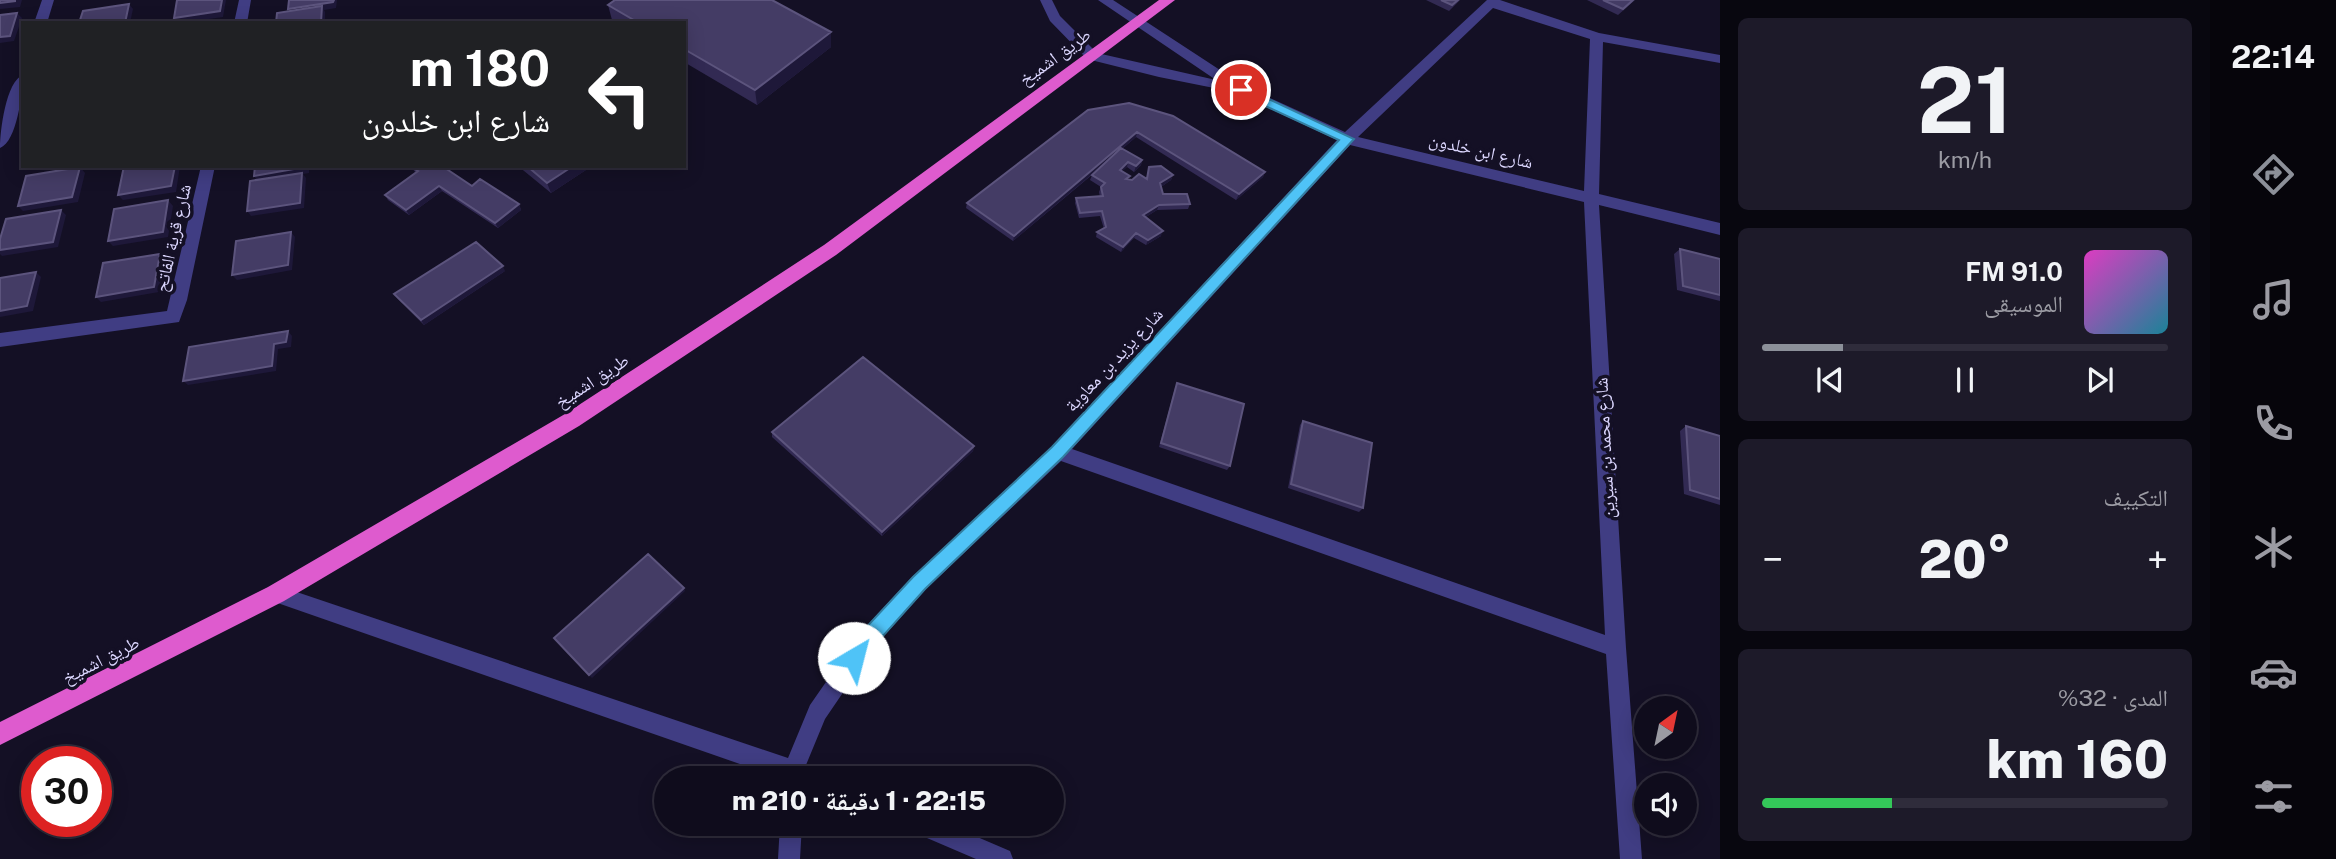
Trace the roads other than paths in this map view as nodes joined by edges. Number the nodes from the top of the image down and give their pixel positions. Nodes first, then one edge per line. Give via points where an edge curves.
1 (48, 0) edge
2 (245, 0) edge
3 (1046, 0) edge
4 (1104, 0) edge
5 (1168, 0) edge
6 (1493, 1) edge
7 (41, 21) edge
8 (240, 21) edge
9 (1138, 23) junction
10 (1597, 37) junction
11 (1092, 55) junction
12 (1720, 60) edge
13 (21, 85) edge
14 (1241, 90) junction
15 (1347, 139) junction
16 (0, 143) edge
17 (208, 168) edge
18 (1591, 197) junction
19 (1720, 229) edge
20 (0, 340) edge
21 (1058, 452) junction
22 (276, 594) junction
23 (1616, 648) junction
24 (0, 734) edge
25 (771, 766) edge
26 (797, 766) edge
27 (790, 836) edge
28 (949, 836) edge
29 (789, 859) edge
30 (1002, 859) edge
31 (1631, 859) edge

1 - 7 street
2 - 8 street
3 - 11 street via 1055,18
4 - 9 street
5 - 9 highway, طريق اشميخ
6 - 10 street
6 - 15 street, شارع يزيد بن معاوية
9 - 11 highway, طريق اشميخ
9 - 14 street
10 - 12 street
10 - 18 street, شارع محمد بن سيرين
11 - 14 street
11 - 22 highway, طريق اشميخ via 830,250 595,405
13 - 16 street
14 - 15 street, شارع ابن خلدون
15 - 18 street, شارع ابن خلدون
15 - 21 street, شارع يزيد بن معاوية
17 - 20 street, شارع قرية الفاتح via 173,317
18 - 19 street, شارع ابن خلدون
18 - 23 street, شارع محمد بن سيرين
21 - 23 street
21 - 26 street, شارع يزيد بن معاوية via 919,583 867,640 817,712
22 - 24 highway, طريق اشميخ
22 - 25 street
23 - 31 street, شارع محمد بن سيرين
27 - 29 street
28 - 30 street

